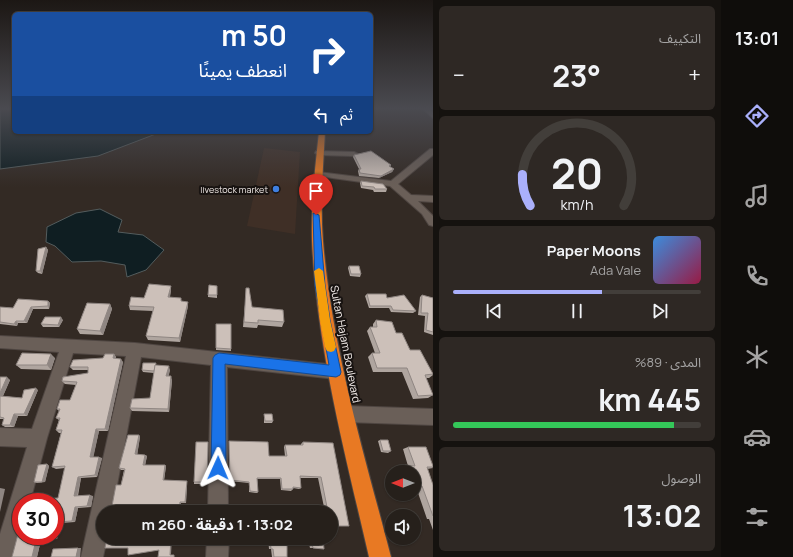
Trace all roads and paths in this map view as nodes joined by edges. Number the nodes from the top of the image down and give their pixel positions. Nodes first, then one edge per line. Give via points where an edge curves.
1 (322, 135) edge
2 (433, 152) edge
3 (319, 153) junction
4 (354, 154) edge
5 (318, 174) junction
6 (393, 184) junction
7 (410, 198) junction
8 (433, 199) edge
9 (433, 223) edge
10 (0, 342) edge
11 (68, 346) junction
12 (135, 350) junction
13 (219, 358) junction
14 (336, 372) junction
15 (346, 414) junction
16 (433, 417) edge
17 (0, 437) edge
18 (38, 438) junction
19 (218, 505) edge
20 (218, 545) edge
21 (4, 557) edge
22 (92, 557) edge
23 (217, 557) edge
24 (380, 557) edge

1 - 3 highway, Sultan Hajam Boulevard
2 - 6 street
3 - 4 street
3 - 5 highway, Sultan Hajam Boulevard
5 - 6 street
5 - 14 highway, Sultan Hajam Boulevard via 316,215 320,285
6 - 7 street
7 - 8 street
7 - 9 street
10 - 11 street
11 - 12 street
11 - 18 street
12 - 13 street
12 - 22 street
13 - 14 street
13 - 19 street
14 - 15 highway, Sultan Hajam Boulevard
15 - 16 street
15 - 24 highway, Sultan Hajam Boulevard
17 - 18 street
18 - 21 street
20 - 23 street

